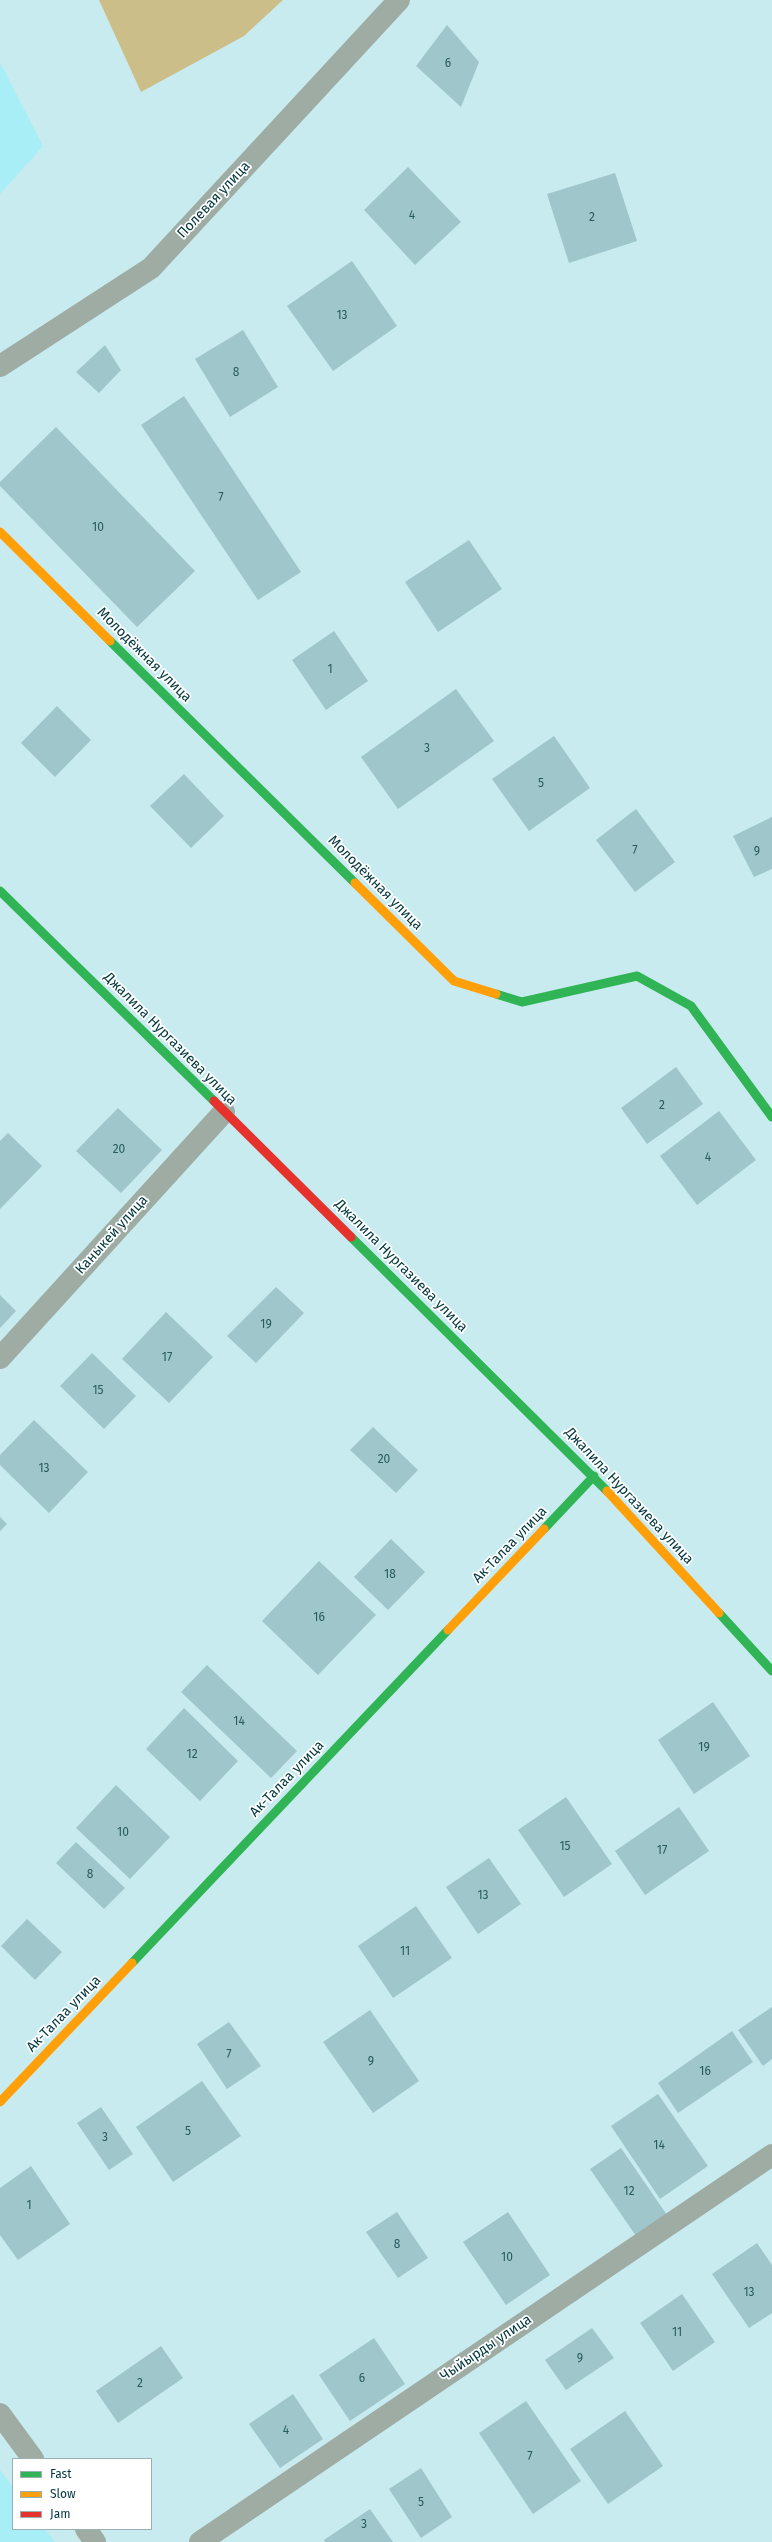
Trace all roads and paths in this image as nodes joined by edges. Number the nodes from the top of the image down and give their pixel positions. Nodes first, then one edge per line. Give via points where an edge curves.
1 (399, 0) edge
2 (0, 366) edge
3 (0, 532) edge
4 (0, 891) edge
5 (224, 1112) junction
6 (772, 1117) edge
7 (0, 1358) edge
8 (594, 1476) junction
9 (772, 1670) edge
10 (0, 2102) edge
11 (772, 2155) edge
12 (0, 2414) edge
13 (32, 2458) edge
14 (87, 2530) edge
15 (95, 2542) edge
16 (200, 2542) edge

1 - 2 street, Полевая улица via 151,268
3 - 6 street, Молодёжная улица via 454,981 522,1002 637,976 692,1006
4 - 5 street, Джалила Нургазиева улица
5 - 7 street, Каныкей улица
5 - 8 street, Джалила Нургазиева улица
8 - 9 street, Джалила Нургазиева улица
8 - 10 street, Ак-Талаа улица
11 - 16 street, Чыйырды улица
12 - 13 street
14 - 15 street

